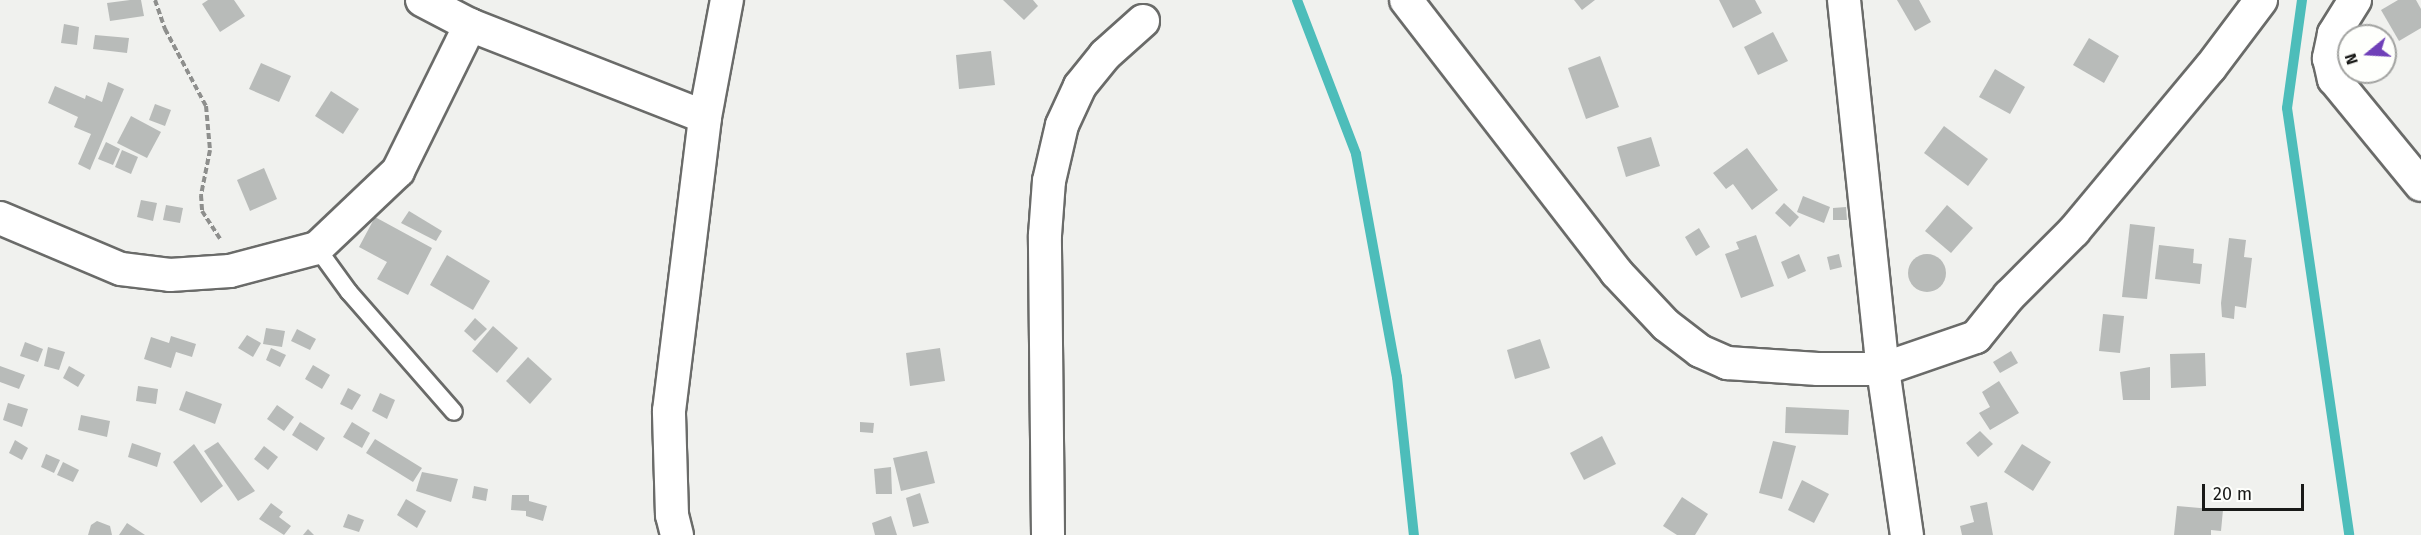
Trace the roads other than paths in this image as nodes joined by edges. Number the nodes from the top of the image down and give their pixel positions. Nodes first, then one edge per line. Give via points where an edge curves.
1 (422, 0) edge
2 (727, 0) edge
3 (1406, 0) edge
4 (1844, 0) edge
5 (2261, 0) edge
6 (2355, 0) edge
7 (1143, 21) dead end
8 (470, 25) junction
9 (705, 117) junction
10 (2421, 185) edge
11 (0, 218) edge
12 (317, 248) junction
13 (1883, 369) junction
14 (454, 412) dead end
15 (676, 535) edge
16 (1048, 535) edge
17 (1907, 535) edge

1 - 8 street
2 - 9 street
3 - 13 street via 1616,272 1666,326 1700,351 1727,363
4 - 13 street
5 - 13 street via 2074,231 2009,296 1976,337
6 - 10 street via 2334,34 2329,58 2334,79
7 - 16 street via 1105,55 1080,86 1062,125 1049,181 1045,235
8 - 9 street
8 - 12 street via 398,171
9 - 15 street via 669,411
11 - 12 street via 121,269 170,275 230,271
12 - 14 lane via 349,291
13 - 17 street

